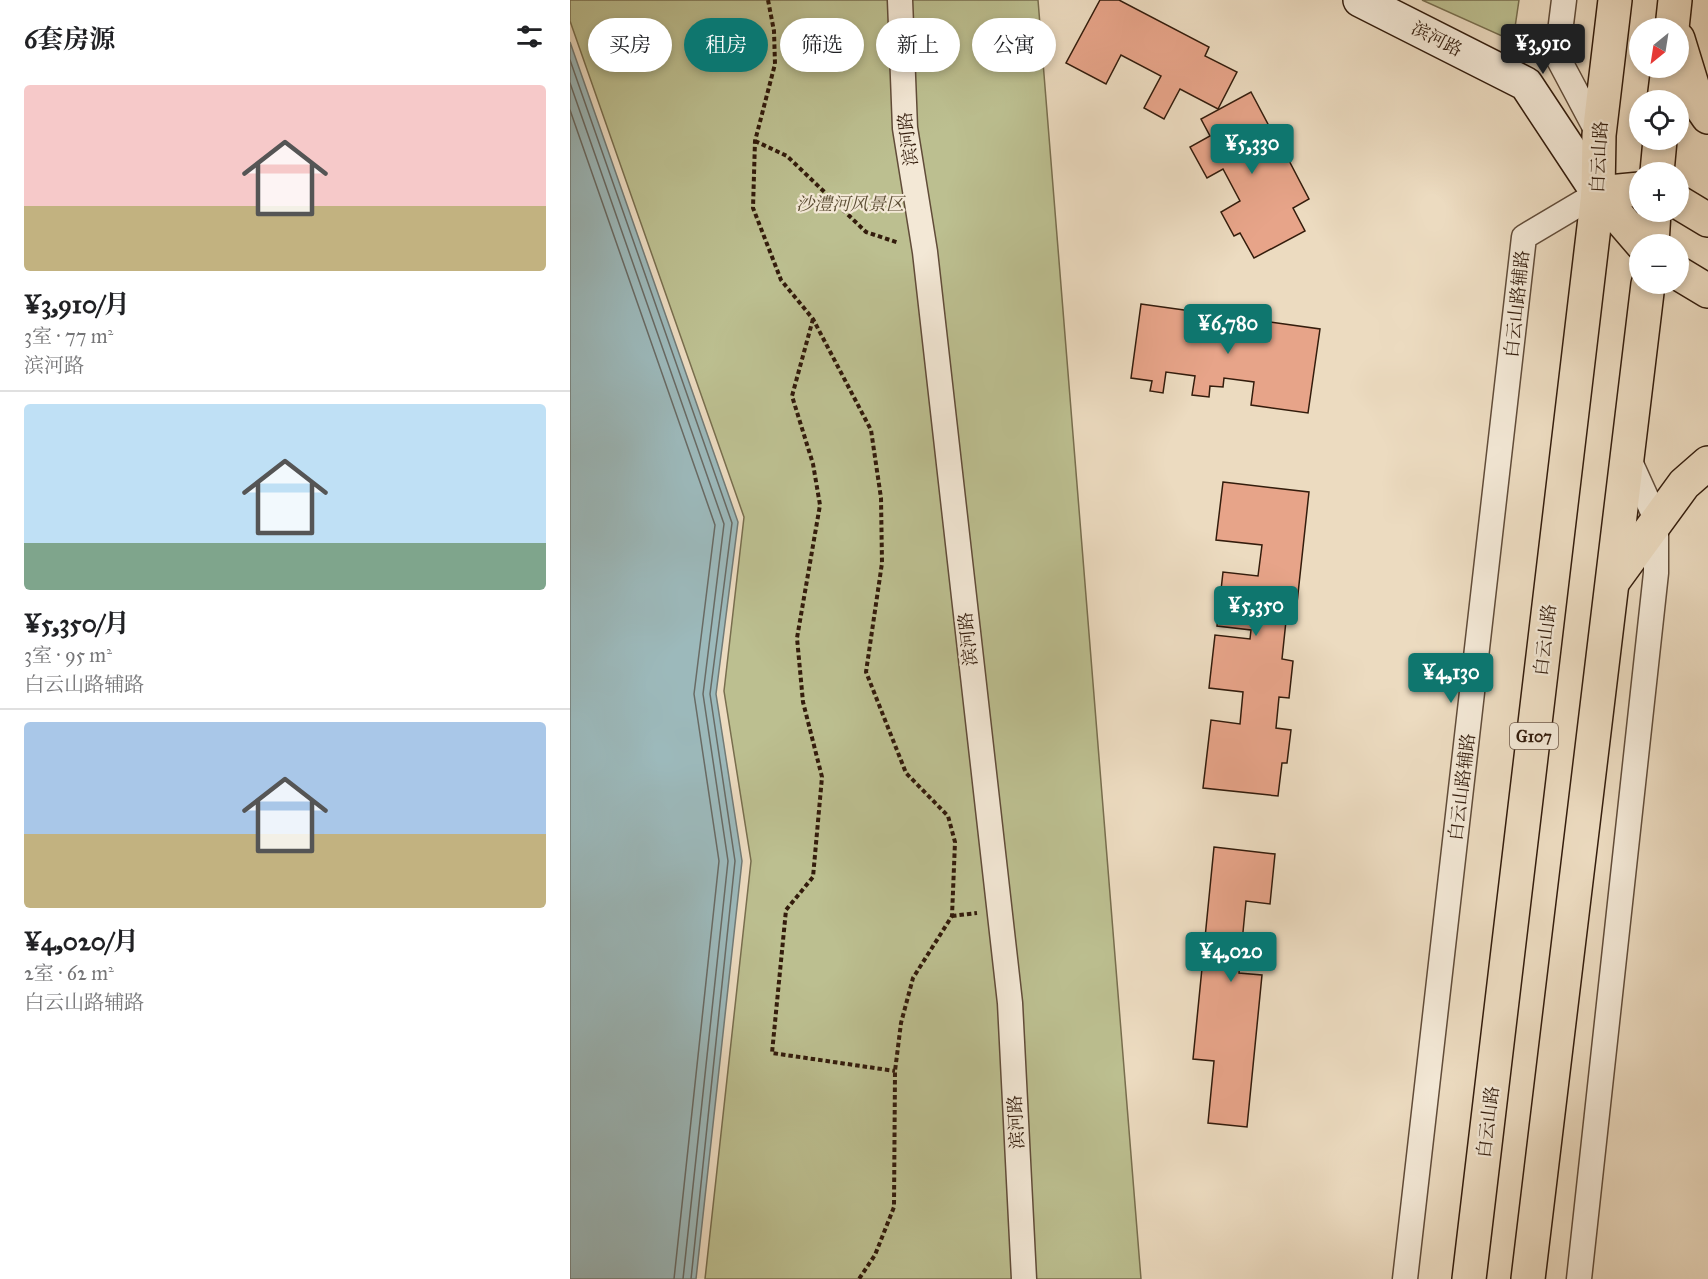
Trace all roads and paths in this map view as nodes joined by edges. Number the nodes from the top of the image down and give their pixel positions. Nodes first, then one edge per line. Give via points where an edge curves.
1 (768, 0) edge
2 (900, 0) edge
3 (1360, 0) edge
4 (1564, 0) edge
5 (1615, 0) edge
6 (1689, 72) edge
7 (1708, 117) edge
8 (1599, 135) junction
9 (755, 141) junction
10 (1629, 190) edge
11 (1598, 193) junction
12 (1689, 209) edge
13 (1708, 220) edge
14 (866, 232) dead end
15 (1633, 234) edge
16 (1689, 280) edge
17 (1708, 291) edge
18 (1647, 294) edge
19 (813, 319) junction
20 (1627, 455) junction
21 (1708, 463) edge
22 (1656, 519) junction
23 (1611, 584) junction
24 (895, 1071) junction
25 (859, 1279) edge
26 (1024, 1279) edge
27 (1405, 1279) edge
28 (1469, 1279) edge
29 (1528, 1279) edge
30 (1579, 1279) edge

1 - 9 path via 775,64
2 - 26 street, 滨河路 via 905,128 925,252 1010,1003
3 - 11 street, 滨河路 via 1526,84
4 - 8 street via 1557,56
5 - 8 highway, 白云山路 / G107
6 - 7 highway via 1697,100
8 - 11 highway, 白云山路 / G107
9 - 14 path via 787,156
9 - 19 path via 753,208 781,280
10 - 11 highway
11 - 15 highway
11 - 27 street, 白云山路辅路 via 1524,237
11 - 28 highway, 白云山路 / G107
12 - 13 highway
16 - 17 highway
18 - 20 highway
19 - 24 path via 871,430 881,498 882,563 866,672 906,773 948,816 956,842 952,916 913,978 901,1023
19 - 24 path via 792,396 813,464 820,505 797,638 803,702 822,777 813,877 786,910 772,1053
20 - 22 street
20 - 23 highway
21 - 22 highway via 1684,484
22 - 23 highway
22 - 30 street via 1656,573
23 - 29 highway
24 - 25 path via 894,1207 875,1255

